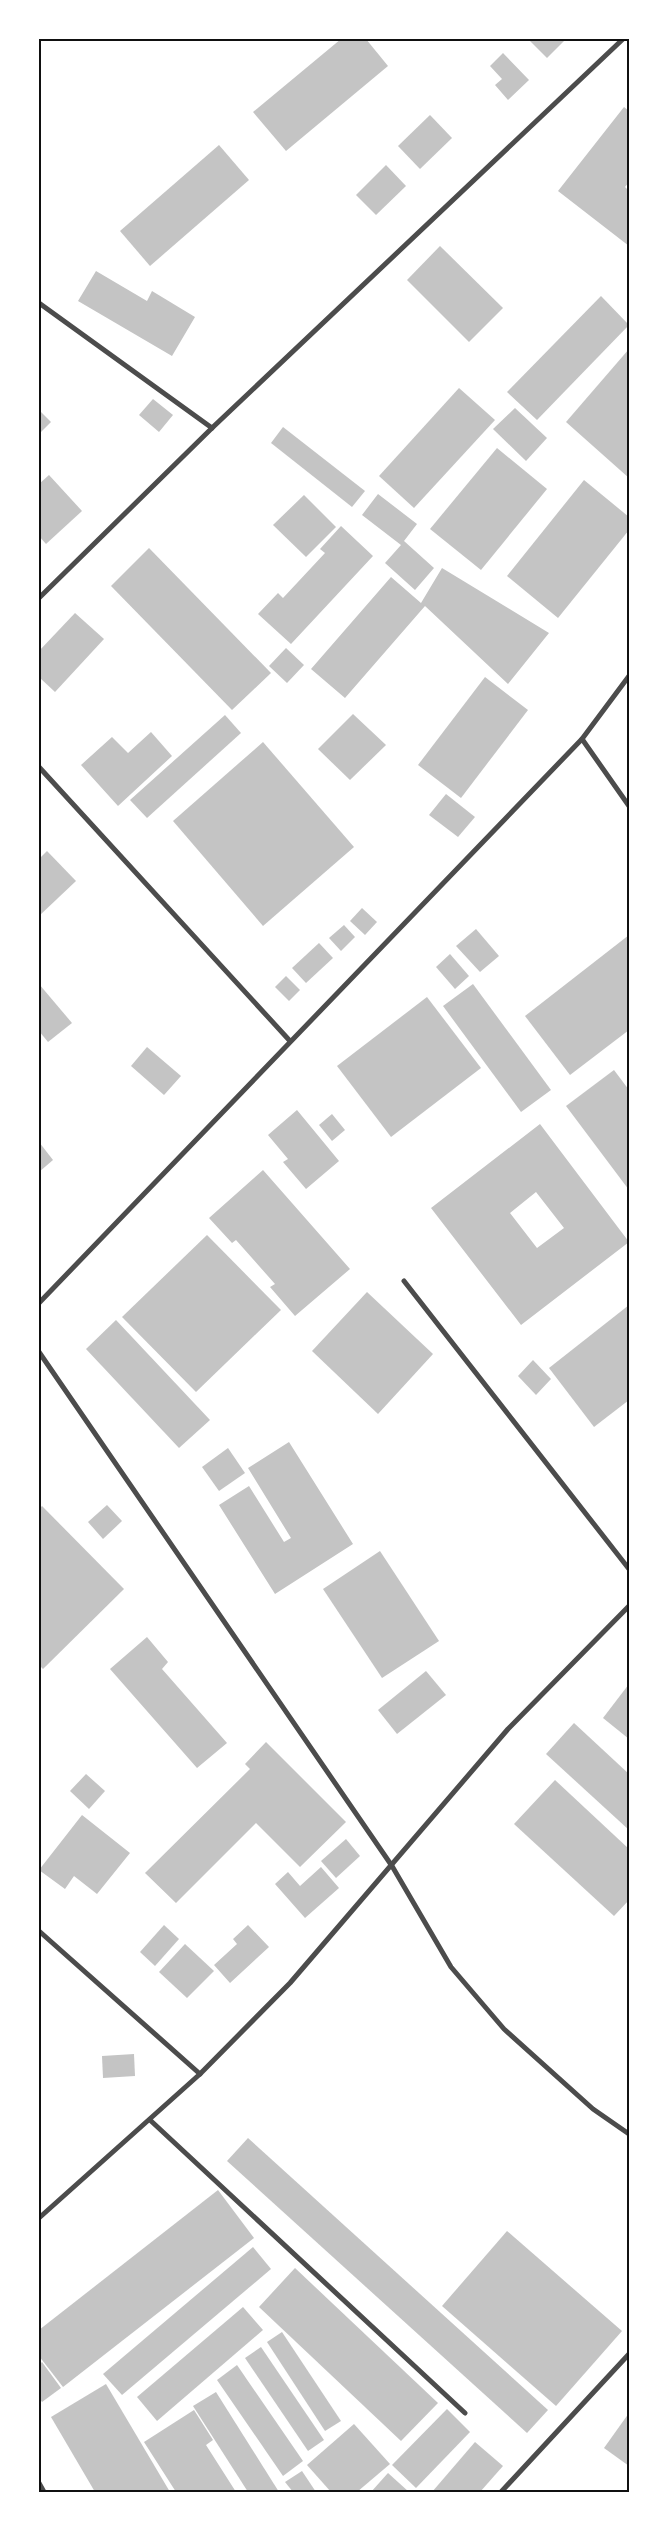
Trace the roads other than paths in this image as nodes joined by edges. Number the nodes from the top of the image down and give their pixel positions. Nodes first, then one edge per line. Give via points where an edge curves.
1 (623, 39) edge
2 (39, 303) edge
3 (212, 428) junction
4 (39, 598) edge
5 (629, 676) edge
6 (582, 740) junction
7 (39, 767) edge
8 (629, 806) edge
9 (290, 1041) junction
10 (404, 1281) dead end
11 (39, 1303) edge
12 (39, 1352) edge
13 (629, 1569) edge
14 (629, 1606) edge
15 (392, 1866) junction
16 (39, 1931) edge
17 (200, 2074) junction
18 (150, 2120) junction
19 (629, 2134) edge
20 (39, 2218) edge
21 (629, 2354) edge
22 (465, 2413) dead end
23 (39, 2483) edge
24 (44, 2492) edge
25 (501, 2492) edge

1 - 3 street
2 - 3 street
3 - 4 street
5 - 6 street
6 - 8 street
6 - 9 street
7 - 9 street
9 - 11 street
10 - 13 street
12 - 15 street
14 - 15 street via 508,1730
15 - 17 street via 290,1983
15 - 19 street via 451,1967 504,2029 593,2109
16 - 17 street
17 - 18 street
18 - 20 street
18 - 22 street
21 - 25 street
23 - 24 street

